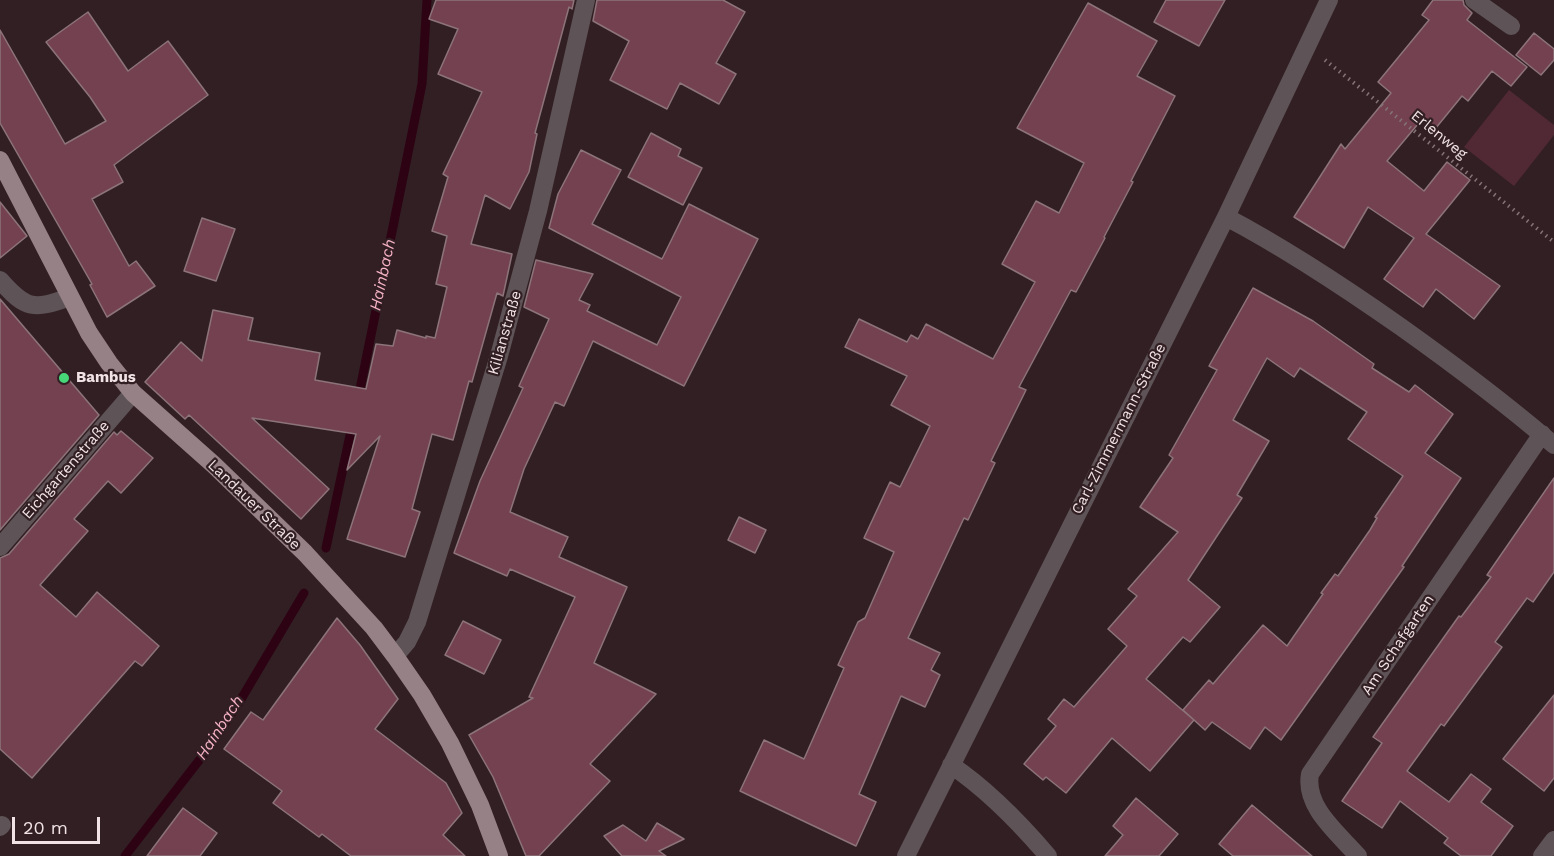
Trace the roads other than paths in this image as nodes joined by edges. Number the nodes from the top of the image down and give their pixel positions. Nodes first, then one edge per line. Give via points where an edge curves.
1 (586, 0) edge
2 (1329, 0) edge
3 (1474, 0) edge
4 (1511, 26) dead end
5 (0, 160) edge
6 (1226, 217) junction
7 (0, 280) edge
8 (70, 297) junction
9 (133, 393) junction
10 (1548, 440) edge
11 (0, 547) edge
12 (395, 656) junction
13 (951, 765) junction
14 (1554, 840) edge
15 (499, 856) edge
16 (906, 856) edge
17 (1048, 856) edge
18 (1358, 856) edge
19 (1542, 856) edge

1 - 12 street, Kilianstraße via 538,211 499,356 417,622
2 - 6 street, Carl-Zimmermann-Straße
3 - 4 street
5 - 8 main road, Landauer Straße
6 - 10 street, Am Schafgarten via 1305,262 1364,302
6 - 13 street, Carl-Zimmermann-Straße
7 - 8 street via 15,296 37,307
8 - 9 main road, Landauer Straße via 89,333
9 - 11 street, Eichgartenstraße
9 - 12 main road, Landauer Straße via 305,553
10 - 18 street, Am Schafgarten via 1310,774 1309,794 1315,805
12 - 15 main road, Landauer Straße via 450,743
13 - 16 street, Carl-Zimmermann-Straße
13 - 17 street via 999,803
14 - 19 street

